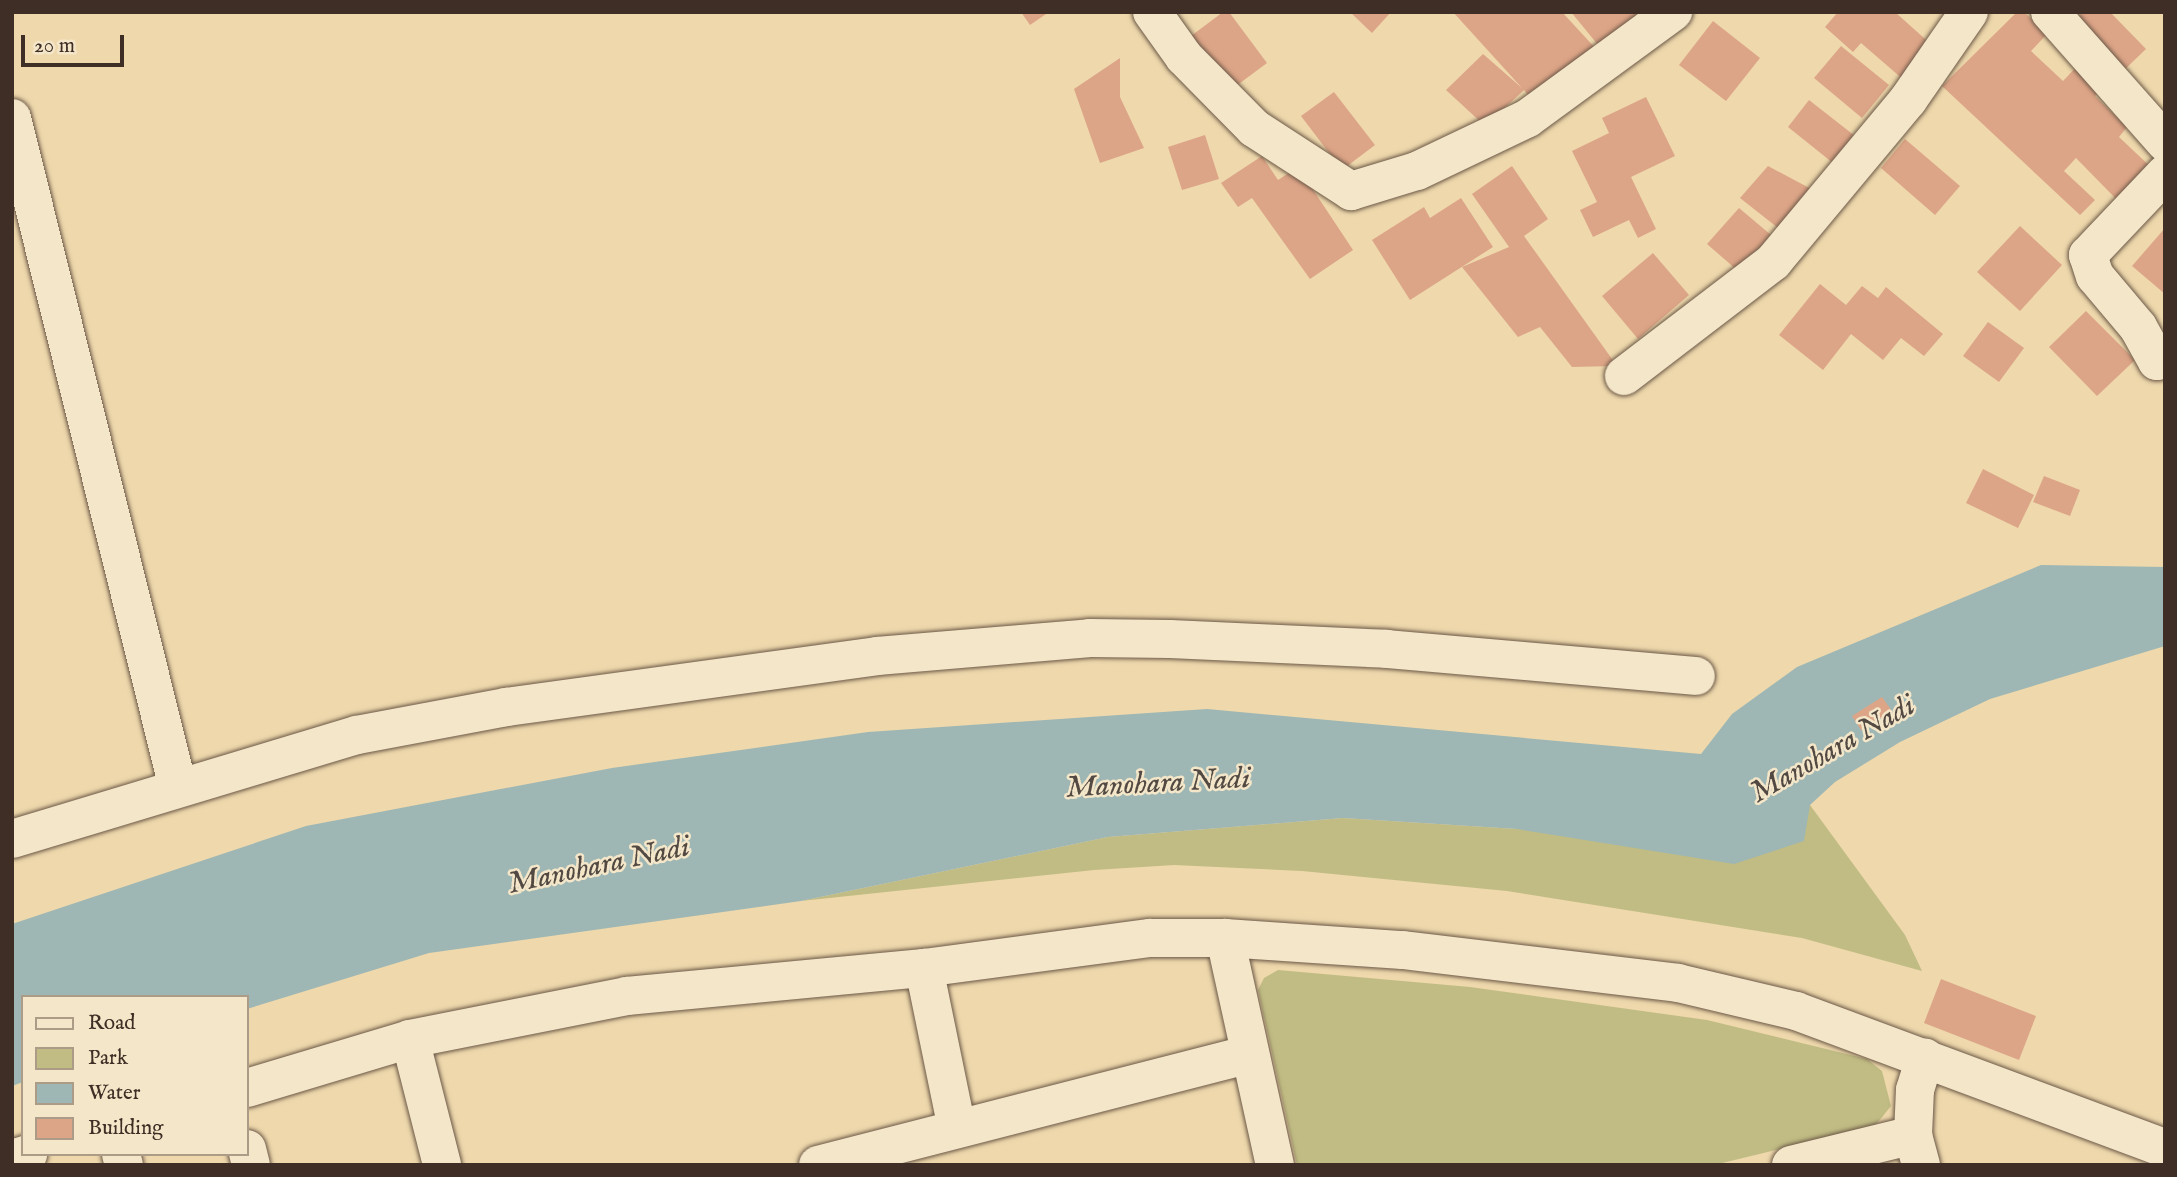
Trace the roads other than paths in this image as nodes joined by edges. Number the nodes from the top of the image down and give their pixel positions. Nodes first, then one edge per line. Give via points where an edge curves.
1 (1674, 12) edge
2 (2050, 12) edge
3 (1963, 14) edge
4 (1162, 15) edge
5 (12, 118) edge
6 (2165, 142) edge
7 (2165, 174) edge
8 (21, 186) edge
9 (2165, 357) edge
10 (1624, 376) dead end
11 (1696, 676) dead end
12 (178, 788) junction
13 (12, 839) edge
14 (1224, 939) junction
15 (924, 968) junction
16 (410, 1040) junction
17 (1251, 1054) junction
18 (1925, 1057) junction
19 (248, 1088) edge
20 (957, 1129) junction
21 (2165, 1148) edge
22 (1917, 1150) edge
23 (442, 1165) edge
24 (818, 1165) edge
25 (1275, 1165) edge
26 (1791, 1165) edge

1 - 4 street via 1528,118 1417,171 1351,191 1254,128 1193,67
2 - 6 street
3 - 10 street via 1908,100 1773,262
5 - 8 street
7 - 9 street via 2088,255 2095,276 2138,327 2157,361
8 - 12 street
11 - 12 street via 1387,649 1090,638 877,656 506,707 357,735
12 - 13 street
14 - 15 street via 1150,938
14 - 17 street
14 - 18 street via 1416,951 1678,983 1796,1011
15 - 16 street via 627,996
15 - 20 street
16 - 19 street
16 - 23 street
17 - 20 street
17 - 25 street
18 - 21 street
18 - 22 street via 1915,1090
20 - 24 street
22 - 26 street

